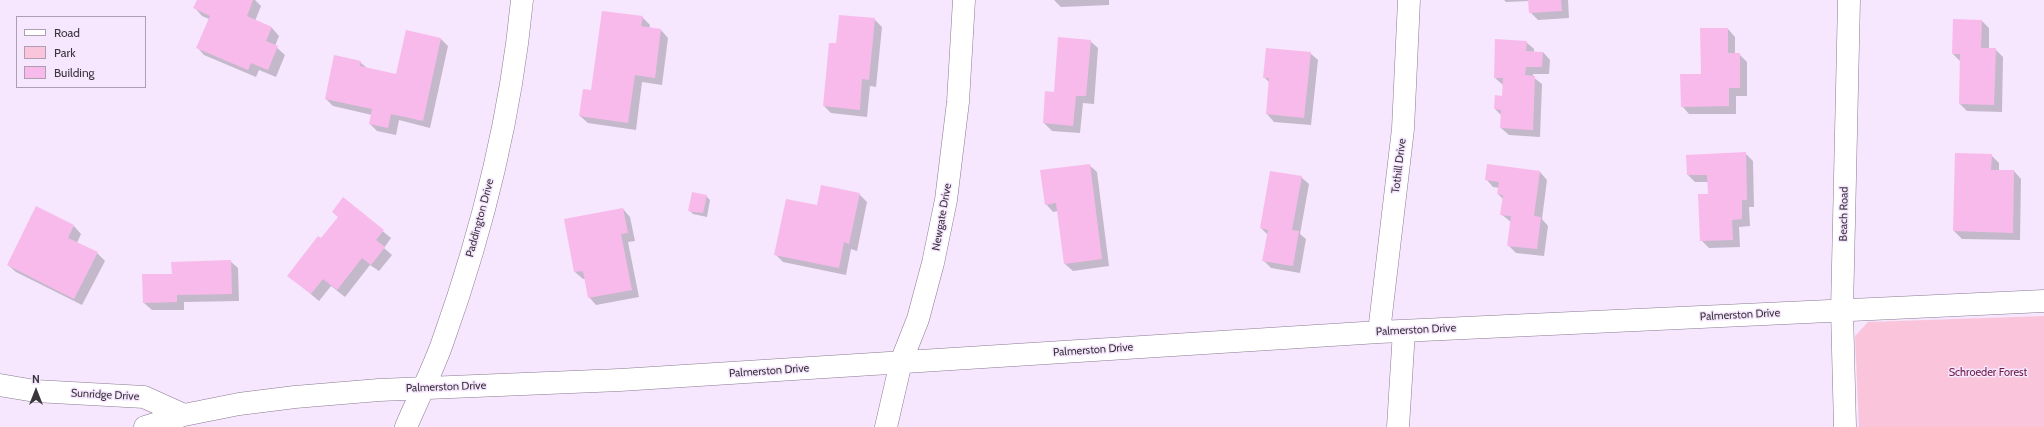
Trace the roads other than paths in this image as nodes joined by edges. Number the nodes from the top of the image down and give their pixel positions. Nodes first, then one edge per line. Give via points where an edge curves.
1 (522, 0) edge
2 (964, 0) edge
3 (1409, 0) edge
4 (1849, 0) edge
5 (2044, 301) edge
6 (1842, 310) junction
7 (1404, 331) junction
8 (1378, 332) junction
9 (901, 362) junction
10 (0, 385) edge
11 (423, 389) junction
12 (184, 415) junction
13 (145, 427) edge
14 (406, 427) edge
15 (886, 427) edge
16 (1398, 427) edge
17 (1845, 427) edge

1 - 11 street, Paddington Drive via 502,126 484,205 443,342
2 - 9 street, Newgate Drive via 958,102 946,200 934,263 918,319
3 - 8 street, Tothill Drive via 1403,129
4 - 6 street, Beach Road
5 - 6 street, Palmerston Drive
6 - 7 street, Palmerston Drive
6 - 17 street, Beach Road
7 - 8 street, Palmerston Drive
7 - 16 street
8 - 9 street, Palmerston Drive
9 - 11 street, Palmerston Drive via 620,380
9 - 15 street, Newgate Drive
10 - 12 street, Sunridge Drive via 35,391 144,397
11 - 12 street, Palmerston Drive via 294,397
11 - 14 street, Paddington Drive
12 - 13 street, Palmerston Drive

